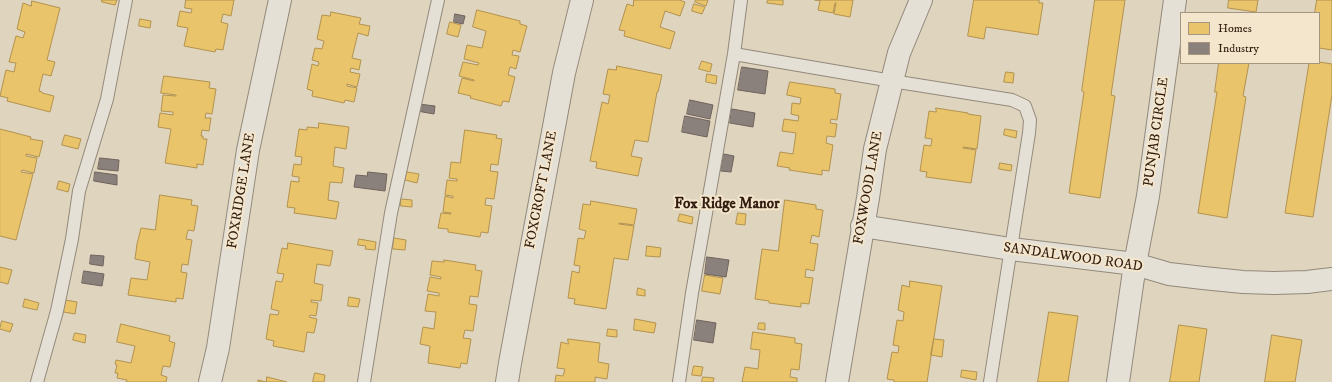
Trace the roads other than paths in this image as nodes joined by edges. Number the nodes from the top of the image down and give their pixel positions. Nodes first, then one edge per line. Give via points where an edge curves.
1 (126, 0) edge
2 (280, 0) edge
3 (438, 0) edge
4 (582, 0) edge
5 (741, 0) edge
6 (921, 0) edge
7 (1175, 0) edge
8 (734, 54) junction
9 (892, 81) junction
10 (862, 226) junction
11 (1011, 249) junction
12 (1135, 264) junction
13 (1332, 279) edge
14 (37, 382) edge
15 (210, 382) edge
16 (364, 382) edge
17 (507, 382) edge
18 (679, 382) edge
19 (836, 382) edge
20 (990, 382) edge
21 (1118, 382) edge

1 - 14 lane via 106,99 79,191 57,311
2 - 15 street, FOXRIDGE LANE via 248,150 218,348
3 - 16 lane via 391,213
4 - 17 street, FOXCROFT LANE via 564,73
5 - 8 lane
6 - 9 street, FOXWOOD LANE via 898,53
7 - 12 street, PUNJAB CIRCLE via 1148,196
8 - 9 lane
8 - 18 lane
9 - 10 street, FOXWOOD LANE via 875,149
9 - 11 lane via 1012,100 1025,106 1030,120
10 - 11 street, SANDALWOOD ROAD
10 - 19 street, FOXWOOD LANE
11 - 12 street, SANDALWOOD ROAD
11 - 20 lane
12 - 13 street, SANDALWOOD ROAD via 1169,274 1243,282 1307,282
12 - 21 street, PUNJAB CIRCLE

